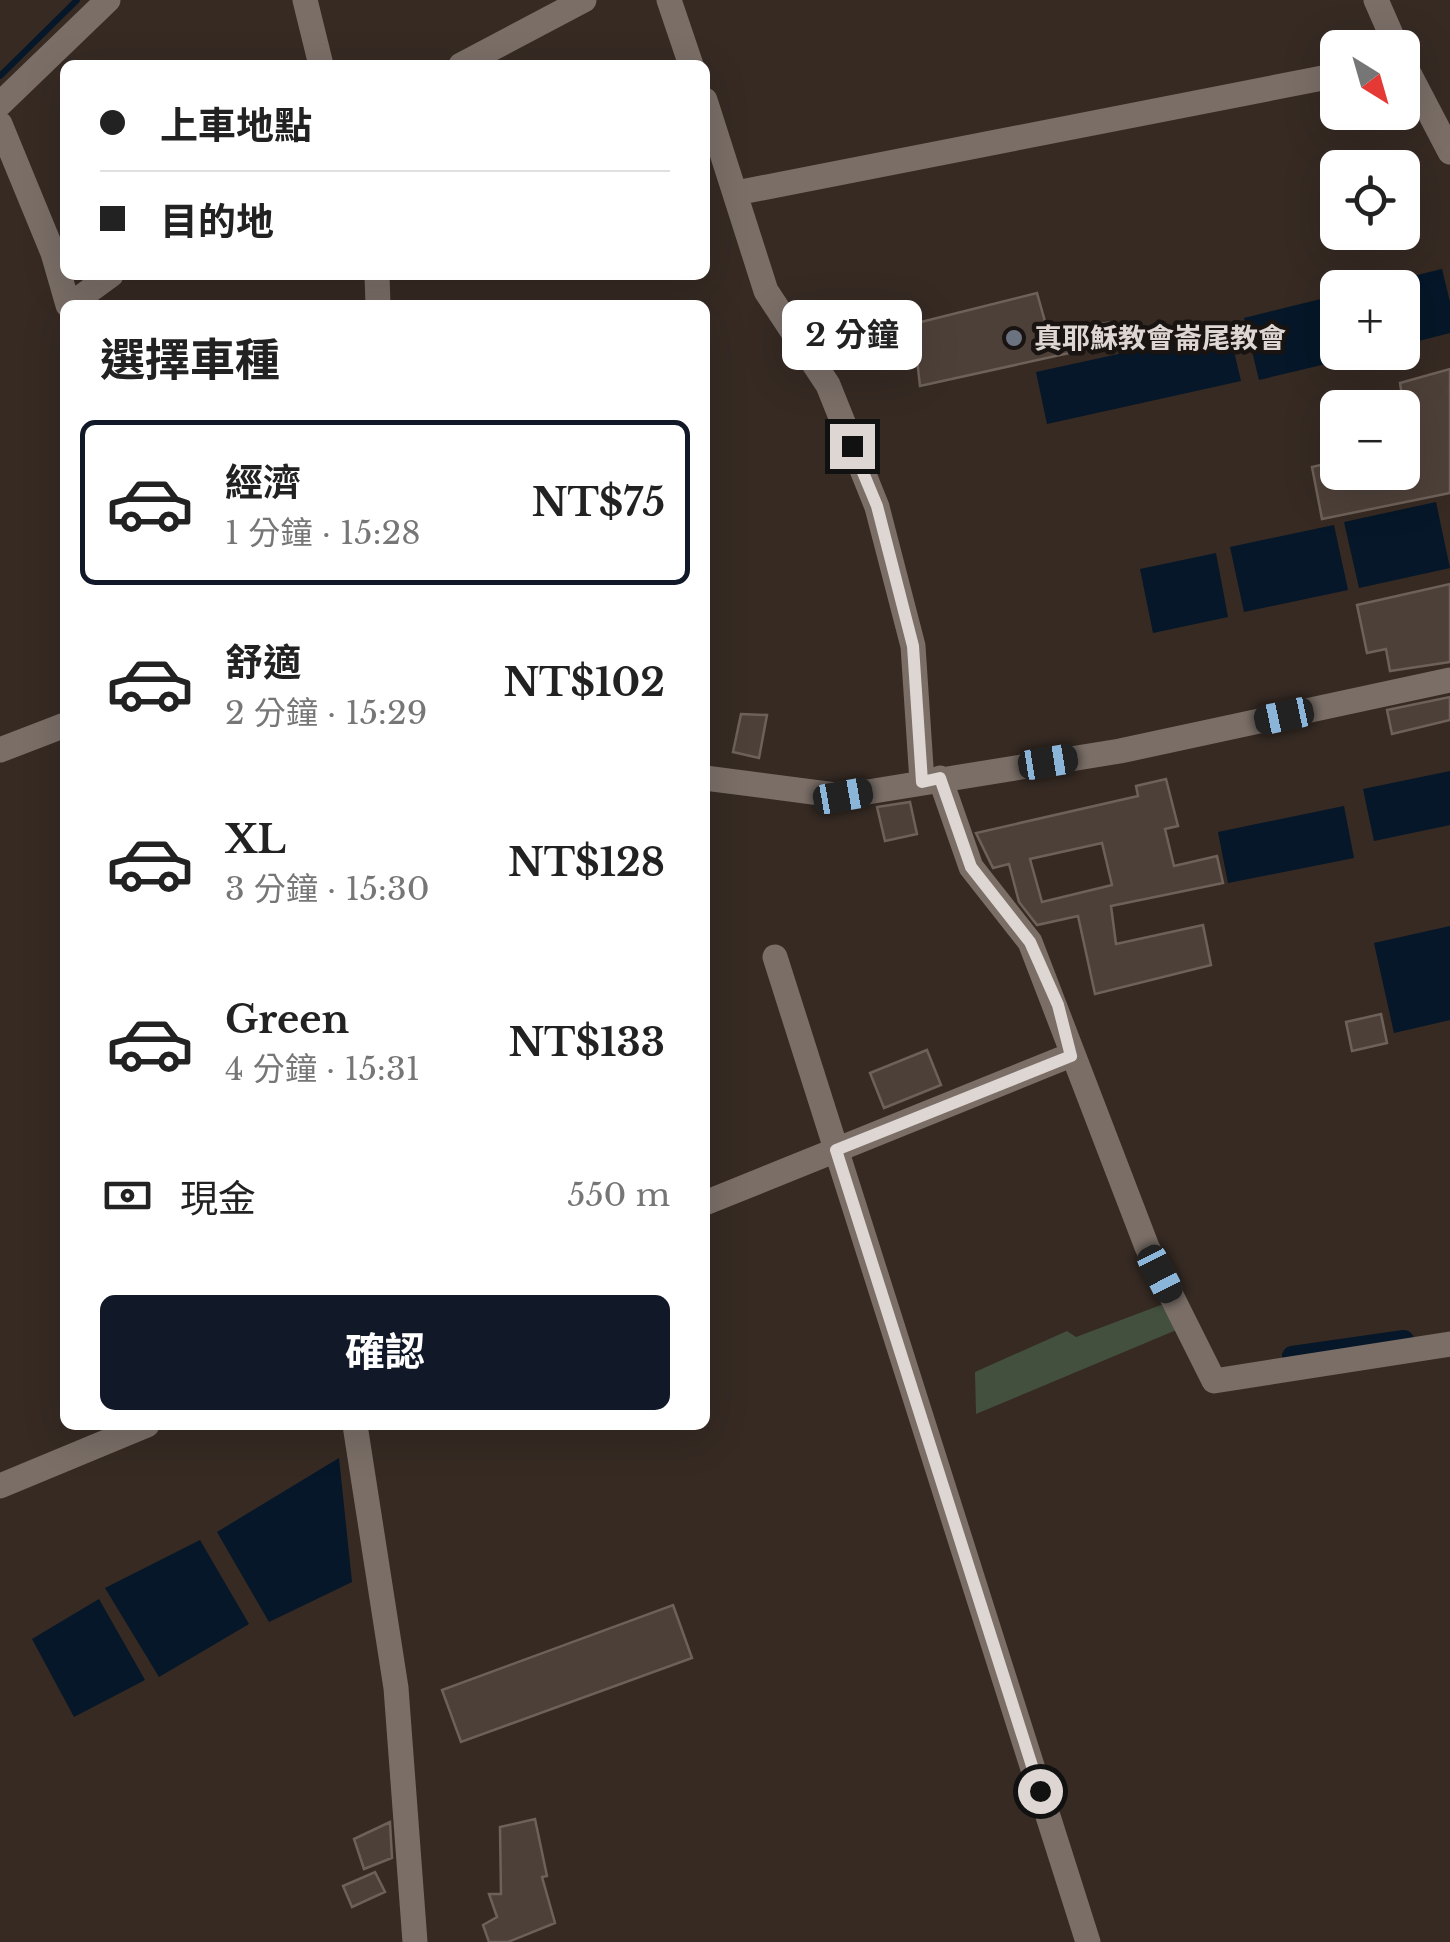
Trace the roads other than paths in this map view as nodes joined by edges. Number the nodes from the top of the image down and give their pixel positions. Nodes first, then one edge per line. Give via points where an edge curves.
1 (108, 0) edge
2 (305, 0) edge
3 (584, 0) edge
4 (669, 0) edge
5 (1376, 0) edge
6 (1389, 30) edge
7 (320, 60) edge
8 (470, 60) edge
9 (689, 60) edge
10 (1320, 78) edge
11 (1420, 95) edge
12 (0, 104) edge
13 (710, 115) edge
14 (0, 124) edge
15 (1450, 152) edge
16 (736, 194) junction
17 (60, 276) edge
18 (104, 280) edge
19 (76, 300) edge
20 (1450, 680) edge
21 (60, 726) edge
22 (0, 750) edge
23 (710, 779) edge
24 (931, 780) junction
25 (774, 956) dead end
26 (1071, 1056) junction
27 (836, 1150) junction
28 (710, 1201) edge
29 (1450, 1344) edge
30 (136, 1430) edge
31 (356, 1430) edge
32 (0, 1486) edge
33 (414, 1942) edge
34 (1088, 1942) edge

1 - 12 street
2 - 7 street
3 - 8 street
4 - 9 street
5 - 6 street
10 - 16 street
11 - 15 street
13 - 16 street
14 - 17 street
16 - 24 street via 766,290 828,385 877,506 913,646
18 - 19 street
20 - 24 street via 1120,751
21 - 22 street
23 - 24 street via 843,796
24 - 26 street via 971,867 1030,942 1058,1005
25 - 27 street
26 - 27 street
26 - 29 street via 1147,1247 1214,1381
27 - 28 street
27 - 34 street
30 - 32 street
31 - 33 street via 396,1688

